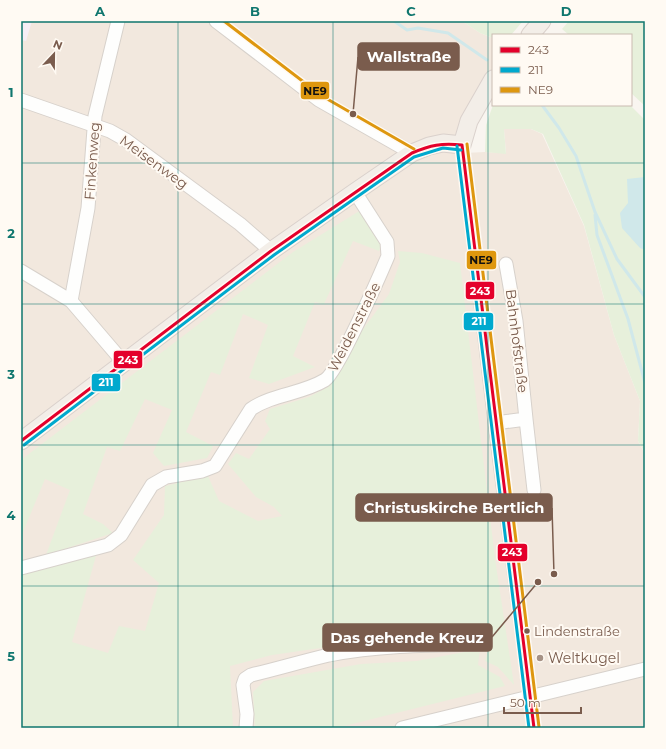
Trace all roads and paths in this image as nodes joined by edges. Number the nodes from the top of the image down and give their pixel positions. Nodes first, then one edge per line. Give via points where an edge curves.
1 (118, 21) edge
2 (216, 21) edge
3 (542, 21) edge
4 (531, 34) edge
5 (492, 81) edge
6 (21, 100) edge
7 (95, 126) junction
8 (462, 145) junction
9 (412, 154) junction
10 (355, 192) junction
11 (271, 251) junction
12 (506, 264) dead end
13 (21, 271) edge
14 (71, 301) junction
15 (124, 363) junction
16 (526, 419) junction
17 (495, 423) junction
18 (21, 441) edge
19 (534, 490) dead end
20 (21, 568) edge
21 (485, 644) dead end
22 (645, 669) edge
23 (530, 698) junction
24 (246, 728) edge
25 (402, 728) edge
26 (534, 728) edge

1 - 7 street, Finkenweg via 95,116
2 - 9 street via 319,100
3 - 4 main road
5 - 8 main road via 470,121
6 - 7 street, Meisenweg
7 - 11 street, Meisenweg via 126,140 240,224
7 - 14 street, Finkenweg via 88,208
8 - 9 main road via 437,143
8 - 17 street
9 - 10 main road
10 - 11 main road
10 - 20 street, Weidenstraße via 387,242 388,256 348,342 327,379 310,388 259,404 251,409 215,466 202,471 166,477 152,485 122,535 108,546
11 - 15 main road
12 - 16 street, Bahnhofstraße via 516,321
13 - 14 street
14 - 15 street
15 - 18 main road
16 - 17 street
16 - 19 street, Bahnhofstraße
17 - 23 street
21 - 24 street via 366,650 328,656 251,675 245,679 243,685
22 - 23 street
23 - 25 street
23 - 26 street

